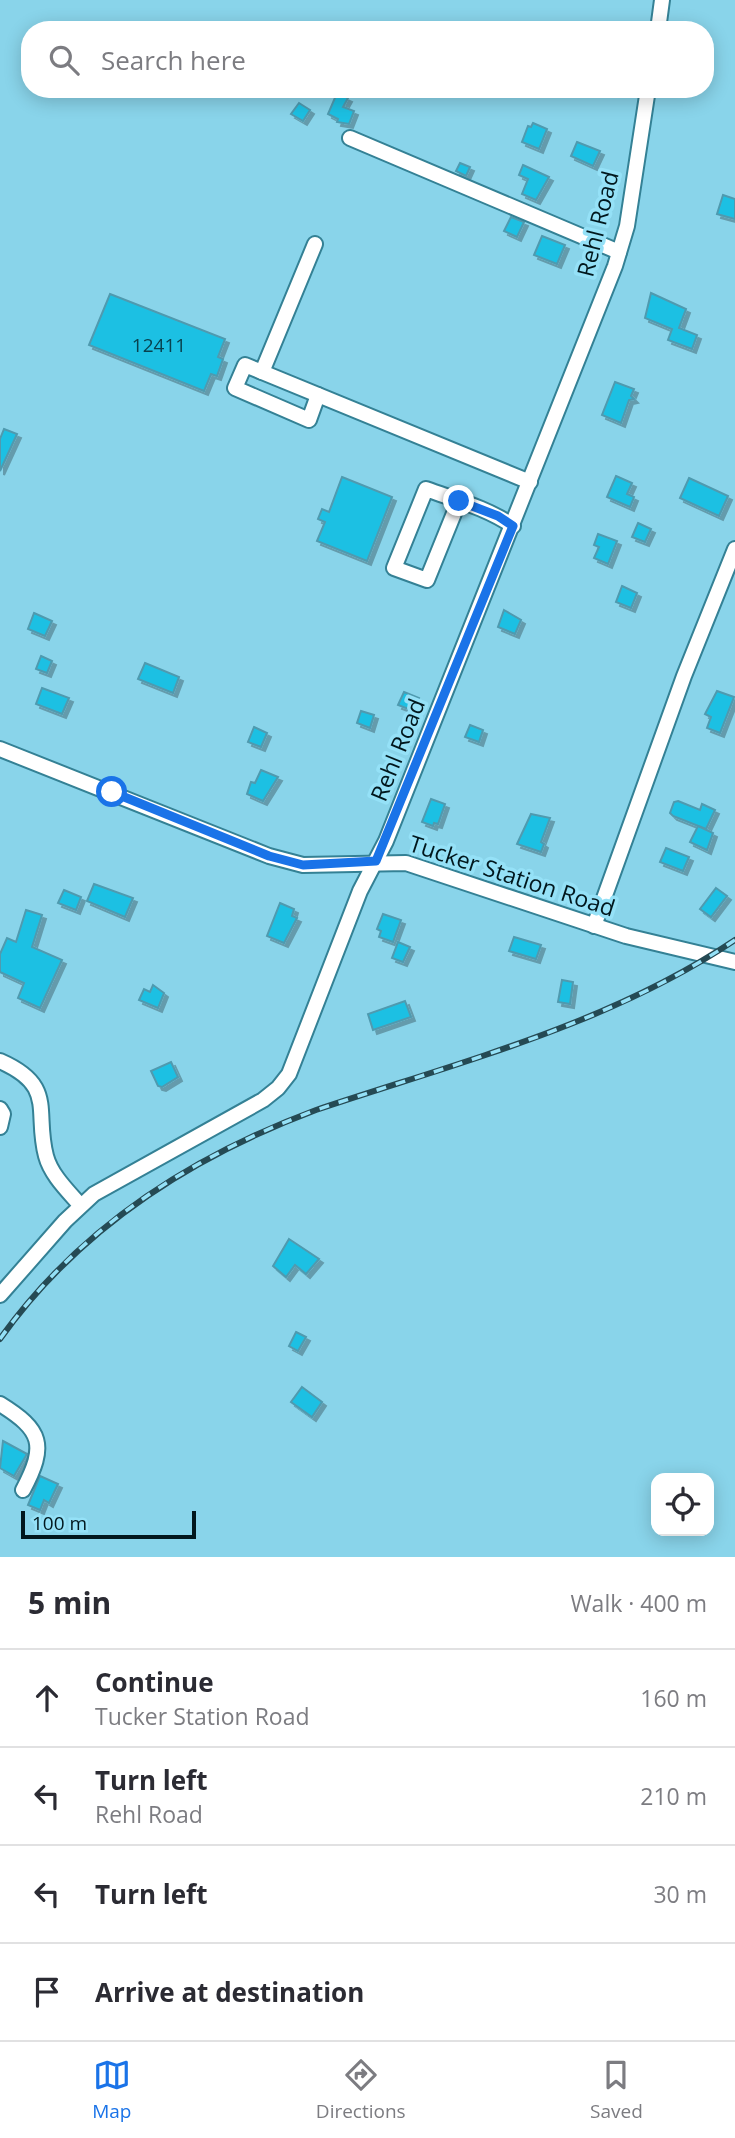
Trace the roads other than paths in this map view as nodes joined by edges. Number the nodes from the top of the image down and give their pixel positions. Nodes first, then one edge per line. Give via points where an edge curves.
1 (662, 0) edge
2 (658, 21) edge
3 (647, 98) edge
4 (350, 138) dead end
5 (315, 244) dead end
6 (619, 252) junction
7 (262, 372) junction
8 (318, 395) junction
9 (530, 482) junction
10 (459, 501) junction
11 (513, 526) junction
12 (735, 549) edge
13 (0, 749) edge
14 (376, 861) junction
15 (594, 926) junction
16 (735, 962) edge
17 (0, 1061) edge
18 (0, 1109) edge
19 (0, 1127) edge
20 (80, 1205) junction
21 (0, 1295) edge
22 (0, 1404) edge
23 (23, 1490) dead end

1 - 2 street
3 - 6 street, Rehl Road
4 - 6 street
5 - 7 street
6 - 9 street, Rehl Road
7 - 8 street
7 - 8 street via 245,365 235,388 309,420
8 - 9 street
9 - 11 street, Rehl Road
10 - 10 street via 426,489 394,568 428,580
10 - 11 street
11 - 14 street, Rehl Road
12 - 15 street
13 - 14 street, Tucker Station Road via 269,856 303,865
14 - 15 street, Tucker Station Road via 418,866
14 - 20 street, Rehl Road via 360,891 301,1047 278,1088
15 - 16 street, Tucker Station Road
17 - 20 street via 30,1080 38,1092 46,1156
18 - 19 street
20 - 21 street, Rehl Road
22 - 23 street via 32,1426 37,1444 32,1474

